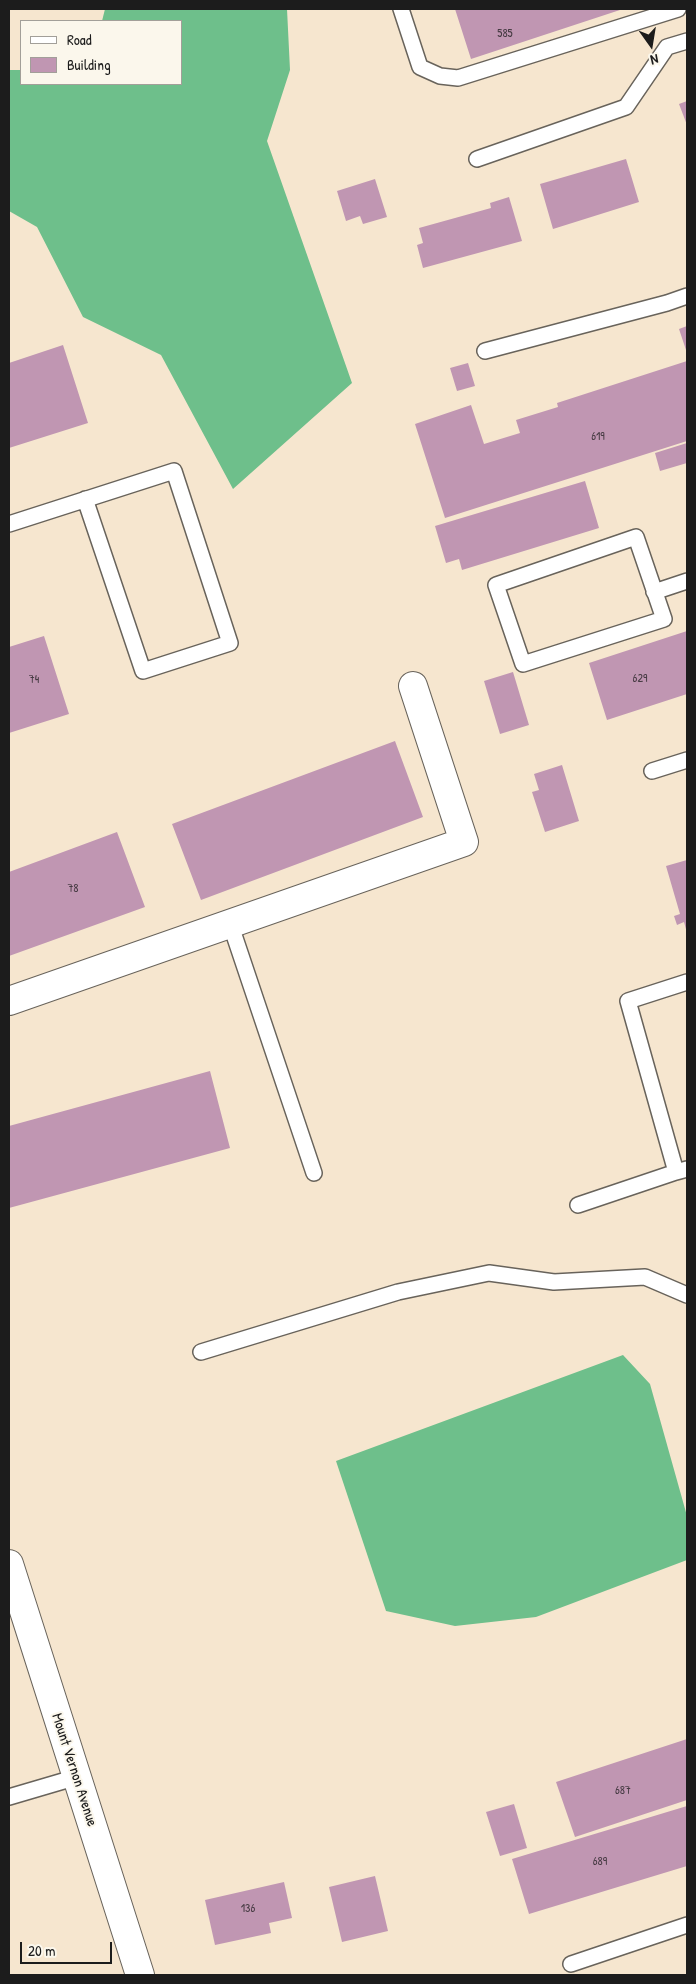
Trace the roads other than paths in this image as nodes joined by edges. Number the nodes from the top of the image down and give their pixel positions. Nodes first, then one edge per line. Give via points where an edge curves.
1 (401, 9) edge
2 (678, 9) edge
3 (687, 41) edge
4 (477, 159) dead end
5 (687, 296) edge
6 (485, 351) dead end
7 (85, 499) junction
8 (9, 524) edge
9 (687, 581) edge
10 (654, 592) junction
11 (413, 686) dead end
12 (687, 760) edge
13 (652, 771) dead end
14 (230, 923) junction
15 (687, 982) edge
16 (9, 1001) edge
17 (681, 1171) edge
18 (314, 1173) dead end
19 (578, 1205) dead end
20 (687, 1296) edge
21 (201, 1352) dead end
22 (9, 1564) edge
23 (77, 1777) junction
24 (9, 1797) edge
25 (687, 1925) edge
26 (571, 1964) dead end
27 (140, 1975) edge

1 - 2 lane via 420,67 440,76 458,78
3 - 4 lane via 667,47 626,107
5 - 6 lane
7 - 7 lane via 174,471 230,643 143,671
7 - 8 lane
9 - 10 lane
10 - 10 lane via 664,618 523,664 496,585 636,537
11 - 14 street via 464,842
12 - 13 lane
14 - 16 street
14 - 18 lane
15 - 17 lane via 628,1001
17 - 19 lane
20 - 21 lane via 645,1277 554,1282 489,1273 398,1292
22 - 23 street, Mount Vernon Avenue
23 - 24 lane
23 - 27 street, Mount Vernon Avenue
25 - 26 lane

